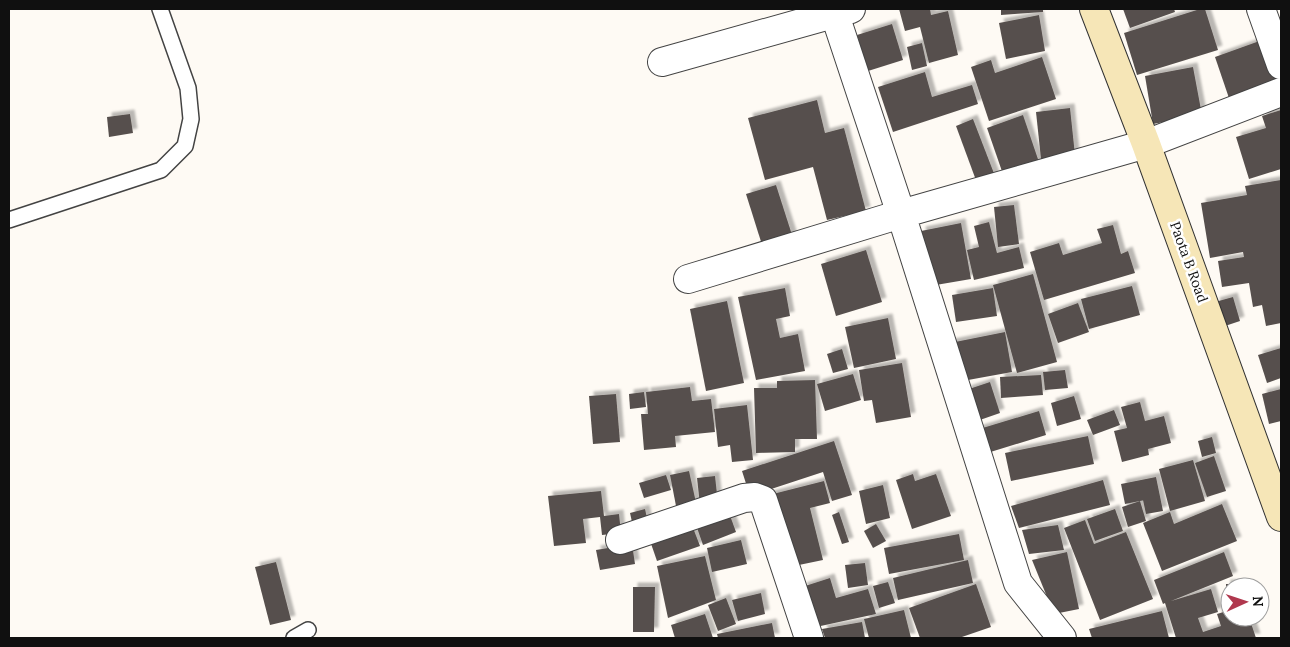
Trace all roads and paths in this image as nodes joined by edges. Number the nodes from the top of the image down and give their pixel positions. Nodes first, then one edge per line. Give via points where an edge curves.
1 (160, 9) edge
2 (1094, 9) edge
3 (1261, 9) edge
4 (839, 10) edge
5 (662, 62) dead end
6 (1281, 65) edge
7 (1281, 92) edge
8 (1146, 144) junction
9 (901, 214) junction
10 (9, 220) edge
11 (688, 279) dead end
12 (1281, 517) edge
13 (620, 540) dead end
14 (308, 630) dead end
15 (294, 638) edge
16 (809, 638) edge
17 (1062, 638) edge

1 - 10 lane via 188,88 191,119 185,146 161,170
2 - 8 street, Paota B Road
3 - 6 street
4 - 5 street
4 - 9 street
7 - 8 street
8 - 9 street
8 - 12 street, Paota B Road
9 - 11 street
9 - 17 street via 1018,583
13 - 16 street via 744,498 763,500
14 - 15 lane

